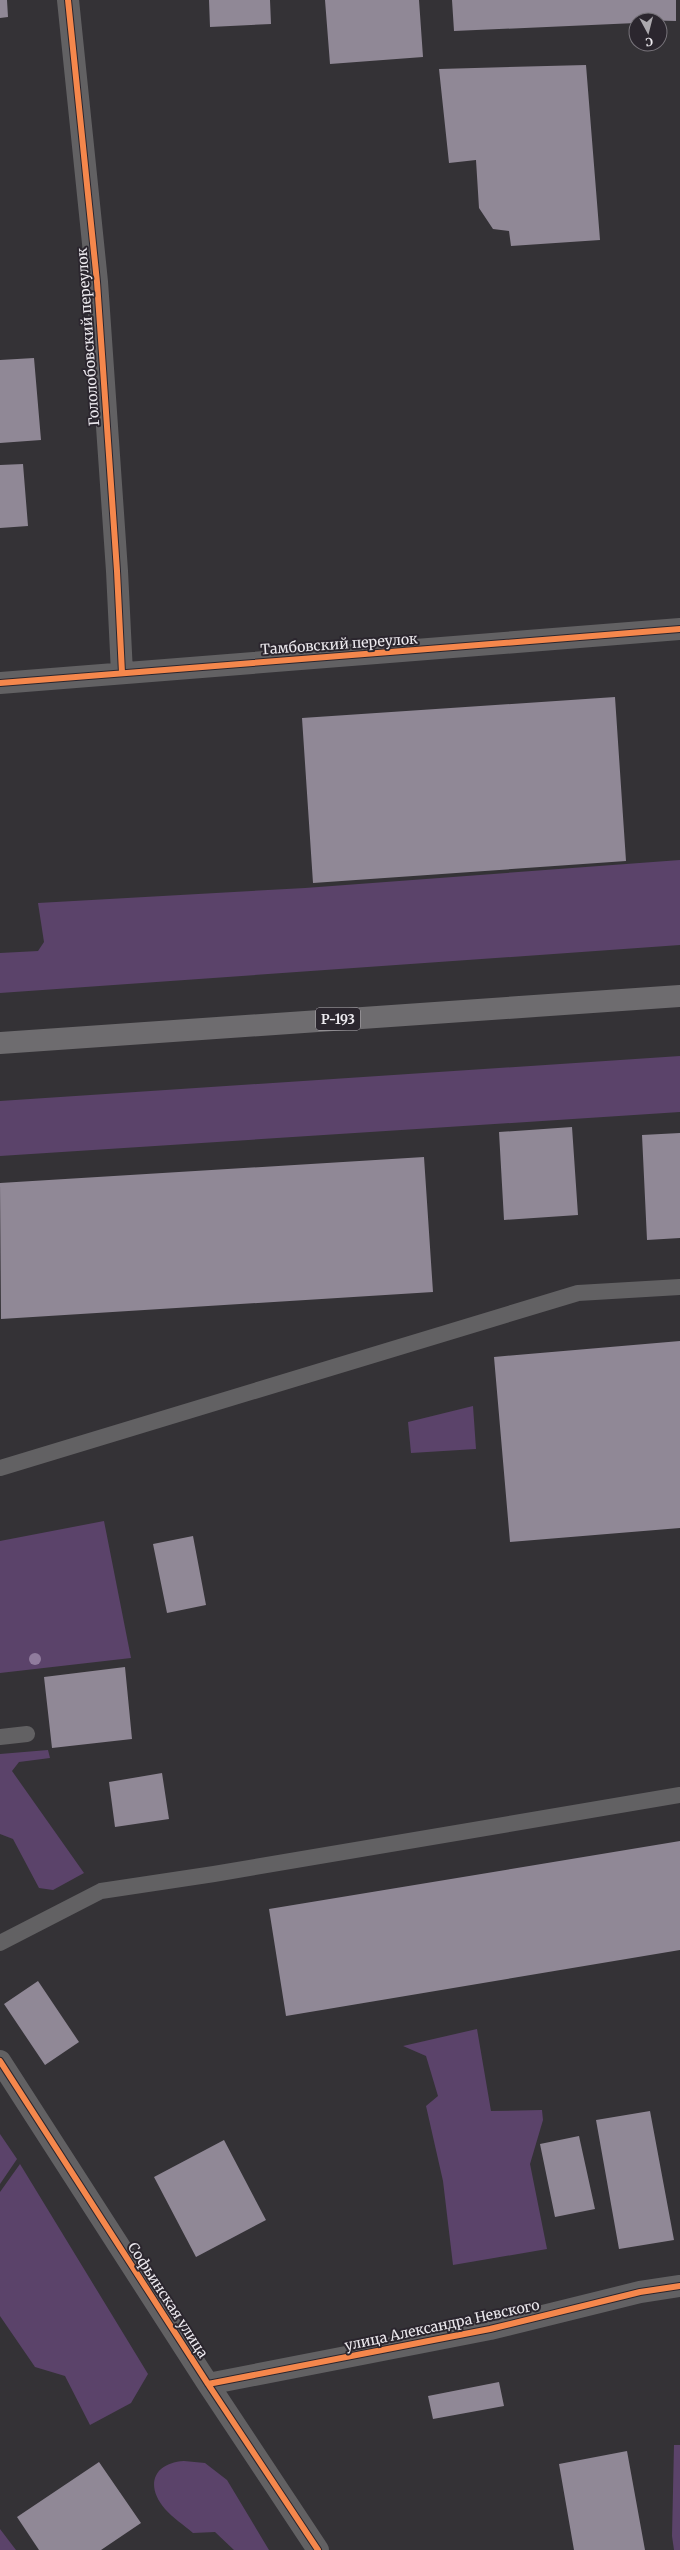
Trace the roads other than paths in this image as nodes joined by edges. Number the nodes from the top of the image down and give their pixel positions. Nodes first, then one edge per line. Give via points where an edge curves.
1 (68, 0) edge
2 (680, 629) edge
3 (122, 673) junction
4 (0, 683) edge
5 (680, 996) edge
6 (0, 1043) edge
7 (680, 1287) edge
8 (0, 1468) edge
9 (26, 1734) dead end
10 (0, 1737) edge
11 (680, 1795) edge
12 (0, 1943) edge
13 (0, 2061) edge
14 (680, 2286) edge
15 (208, 2384) junction
16 (318, 2550) edge

1 - 3 street, Гололобовский переулок via 97,282
2 - 3 street, Тамбовский переулок
3 - 4 street, Тамбовский переулок
5 - 6 highway, Р-193
7 - 8 lane via 578,1294
9 - 10 lane
11 - 12 lane via 101,1891
13 - 15 street, Софьинская улица
14 - 15 street, улица Александра Невского via 640,2292 490,2329
15 - 16 street, Софьинская улица

